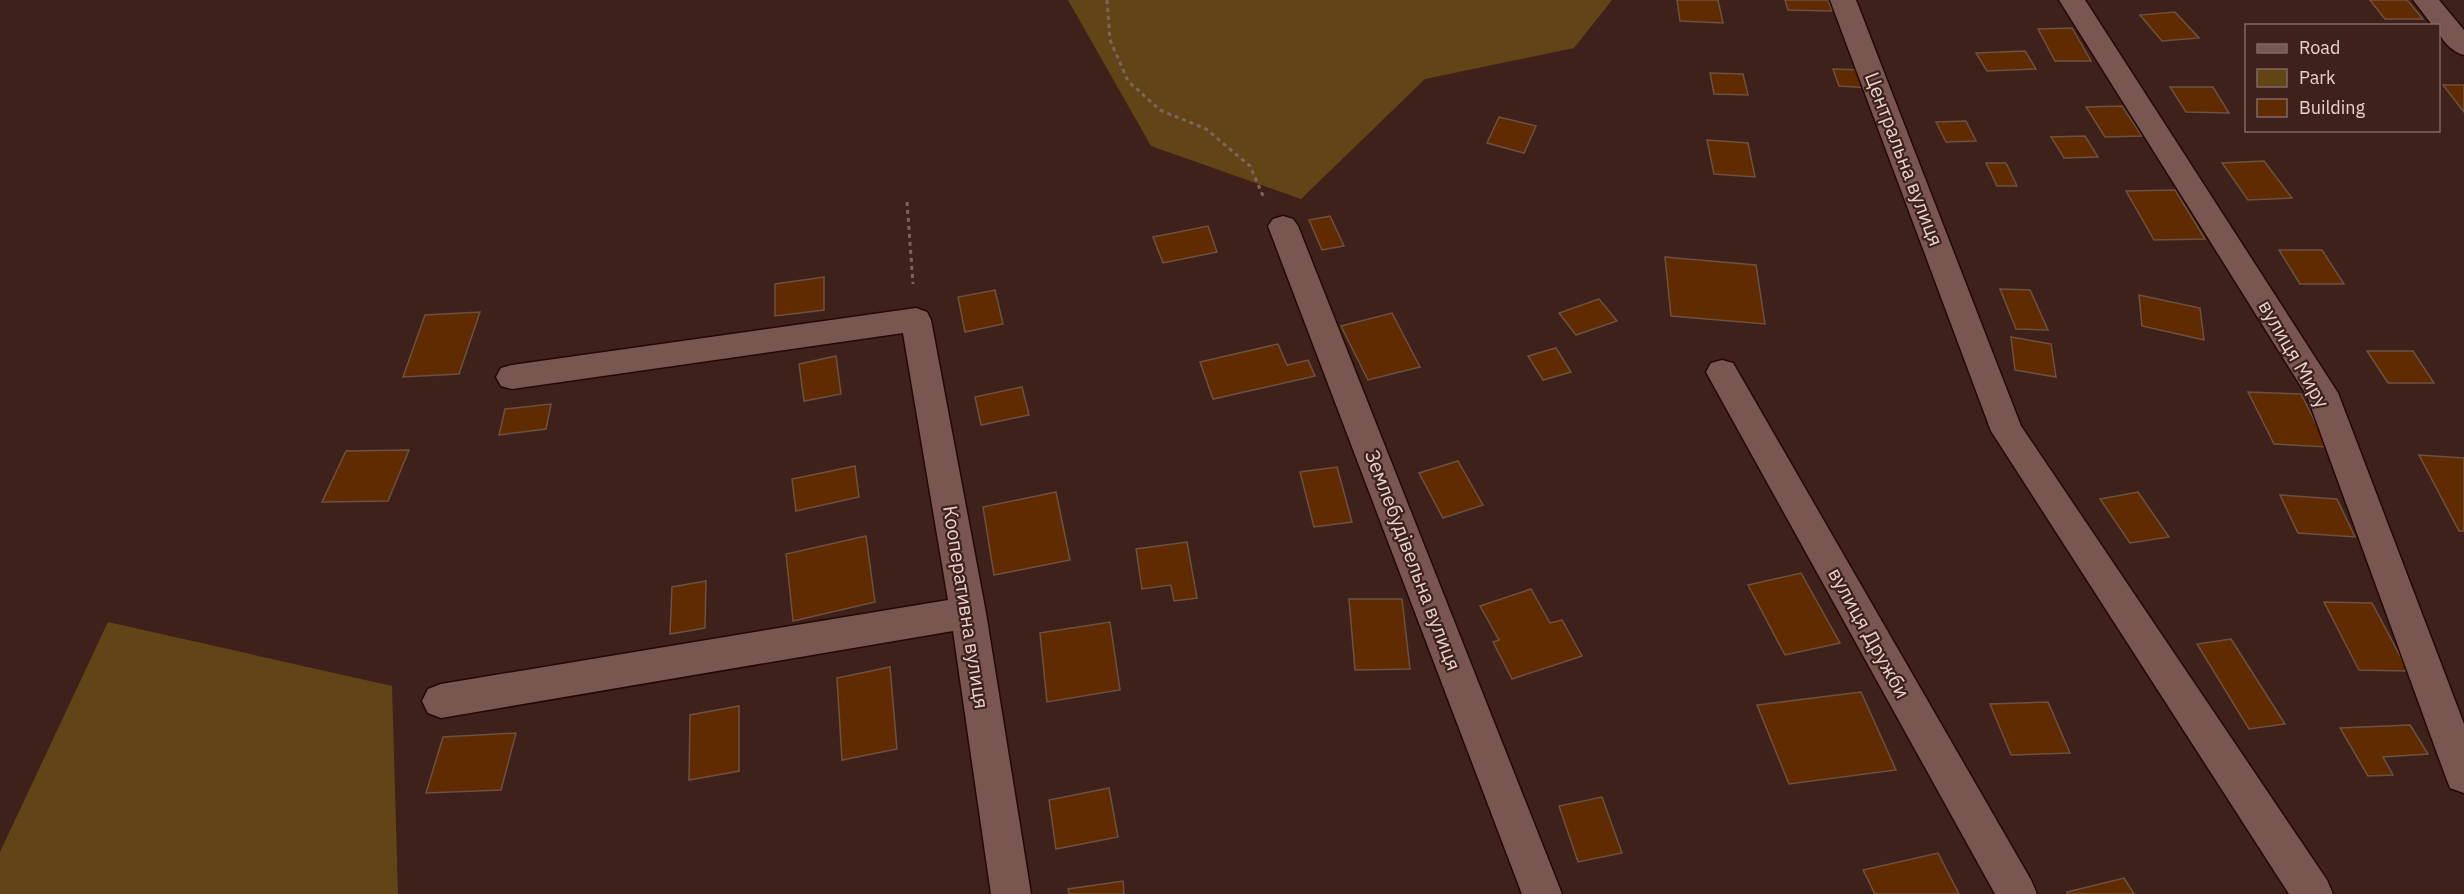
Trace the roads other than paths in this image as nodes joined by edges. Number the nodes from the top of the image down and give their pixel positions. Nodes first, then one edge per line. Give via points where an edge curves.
1 (1843, 0) edge
2 (2072, 0) edge
3 (2426, 0) edge
4 (2464, 47) edge
5 (1283, 226) road end
6 (1722, 372) dead end
7 (512, 377) dead end
8 (968, 614) junction
9 (441, 700) dead end
10 (2464, 775) edge
11 (1011, 894) edge
12 (1542, 894) edge
13 (2017, 894) edge
14 (2313, 894) edge

1 - 14 street, Центральна вулиця via 2007,431
2 - 10 street, вулиця Миру via 2322,393
3 - 4 street
5 - 12 street, Землебудівельна вулиця
6 - 13 street, вулиця Дружби
7 - 8 street, Кооперативна вулиця via 916,320
8 - 9 street
8 - 11 street, Кооперативна вулиця

